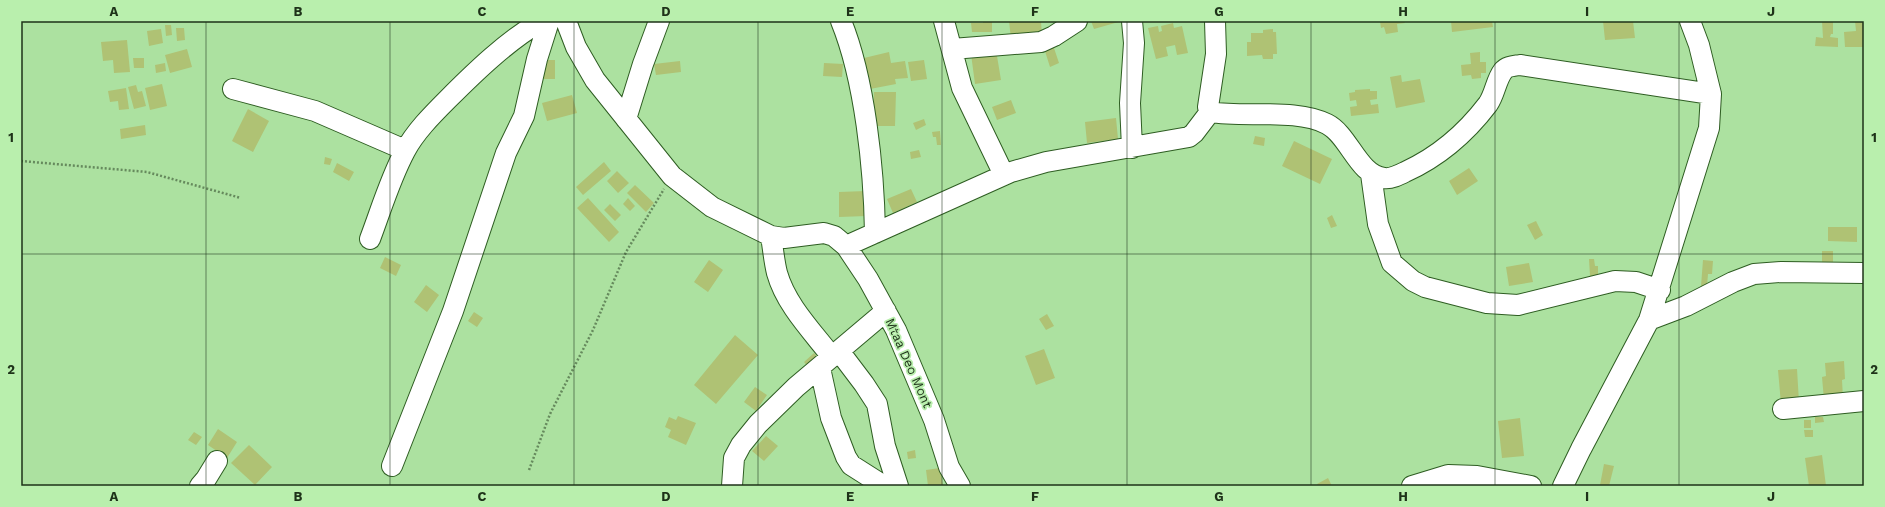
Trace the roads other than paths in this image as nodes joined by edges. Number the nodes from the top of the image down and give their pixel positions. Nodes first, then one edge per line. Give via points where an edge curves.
1 (541, 21) edge
2 (549, 21) edge
3 (566, 21) edge
4 (659, 21) edge
5 (841, 21) edge
6 (944, 21) edge
7 (1077, 21) edge
8 (1132, 21) edge
9 (1215, 21) edge
10 (1690, 21) edge
11 (952, 49) junction
12 (234, 90) dead end
13 (1711, 94) junction
14 (1210, 112) junction
15 (626, 119) junction
16 (1132, 148) junction
17 (405, 150) junction
18 (1371, 174) junction
19 (1004, 175) junction
20 (875, 233) junction
21 (771, 236) junction
22 (370, 239) dead end
23 (846, 246) junction
24 (1864, 273) edge
25 (1660, 290) junction
26 (886, 311) junction
27 (1649, 320) junction
28 (830, 359) junction
29 (1864, 401) edge
30 (1783, 409) dead end
31 (217, 461) dead end
32 (392, 466) dead end
33 (200, 486) edge
34 (732, 486) edge
35 (884, 486) edge
36 (898, 486) edge
37 (960, 486) edge
38 (1412, 486) edge
39 (1531, 486) edge
40 (1564, 486) edge

1 - 17 street via 502,48 461,86 436,111
2 - 32 street via 524,116 506,153 453,311
3 - 15 street via 576,47 595,80
4 - 15 street
5 - 20 street via 848,39 866,122 875,195
6 - 11 street
7 - 11 street via 1041,42
8 - 16 street
9 - 14 street via 1216,54 1208,107
10 - 13 street
11 - 19 street via 962,88
12 - 17 street via 315,111
13 - 18 street via 1520,65 1509,67 1503,71 1489,103 1442,151 1396,176 1385,178
13 - 25 street via 1709,128
14 - 16 street via 1189,137
14 - 18 street via 1225,115 1300,116 1318,120 1334,128
15 - 21 street via 672,176 712,208
16 - 19 street via 1046,162
17 - 22 street
18 - 25 street via 1378,224 1392,263 1413,281 1425,287 1486,303 1518,305 1616,281 1636,282
19 - 20 street
20 - 23 street
21 - 23 street via 784,238 824,233 834,236
21 - 28 street via 777,272 785,292
23 - 26 street, Mtaa Deo Mont
24 - 27 street via 1754,274 1686,306
25 - 27 street
26 - 28 street
26 - 37 street, Mtaa Deo Mont via 934,420 949,467
27 - 40 street
28 - 34 street via 758,424 741,445 734,458
28 - 35 street via 831,418 846,457 851,465
28 - 36 street via 864,384 877,404 885,446
29 - 30 street
31 - 33 street
38 - 39 street via 1448,475 1477,476

